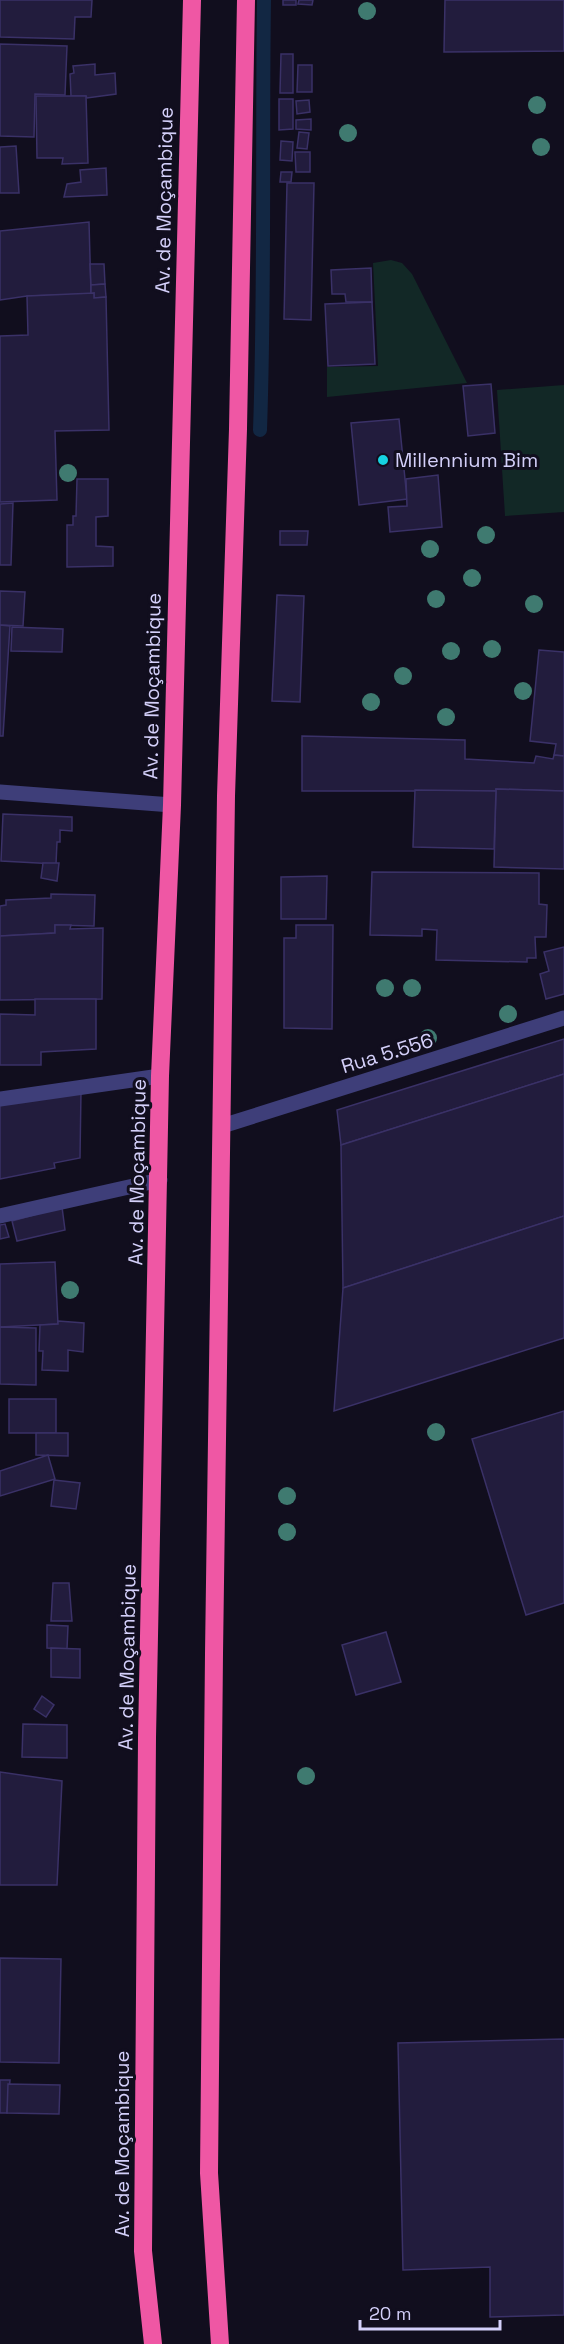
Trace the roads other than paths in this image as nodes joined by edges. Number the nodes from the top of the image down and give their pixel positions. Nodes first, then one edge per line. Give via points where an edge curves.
1 (192, 0) edge
2 (246, 0) edge
3 (0, 792) edge
4 (172, 805) junction
5 (564, 1018) edge
6 (160, 1076) junction
7 (0, 1099) edge
8 (222, 1126) junction
9 (160, 1180) junction
10 (0, 1216) edge
11 (153, 2344) edge
12 (220, 2344) edge

1 - 4 highway, Av. de Moçambique
2 - 8 highway via 226,796
3 - 4 street
4 - 6 highway, Av. de Moçambique
5 - 8 street, Rua 5.556
6 - 7 street
6 - 9 highway, Av. de Moçambique
8 - 12 highway via 209,2173
9 - 10 street
9 - 11 highway, Av. de Moçambique via 147,1726 143,2251

